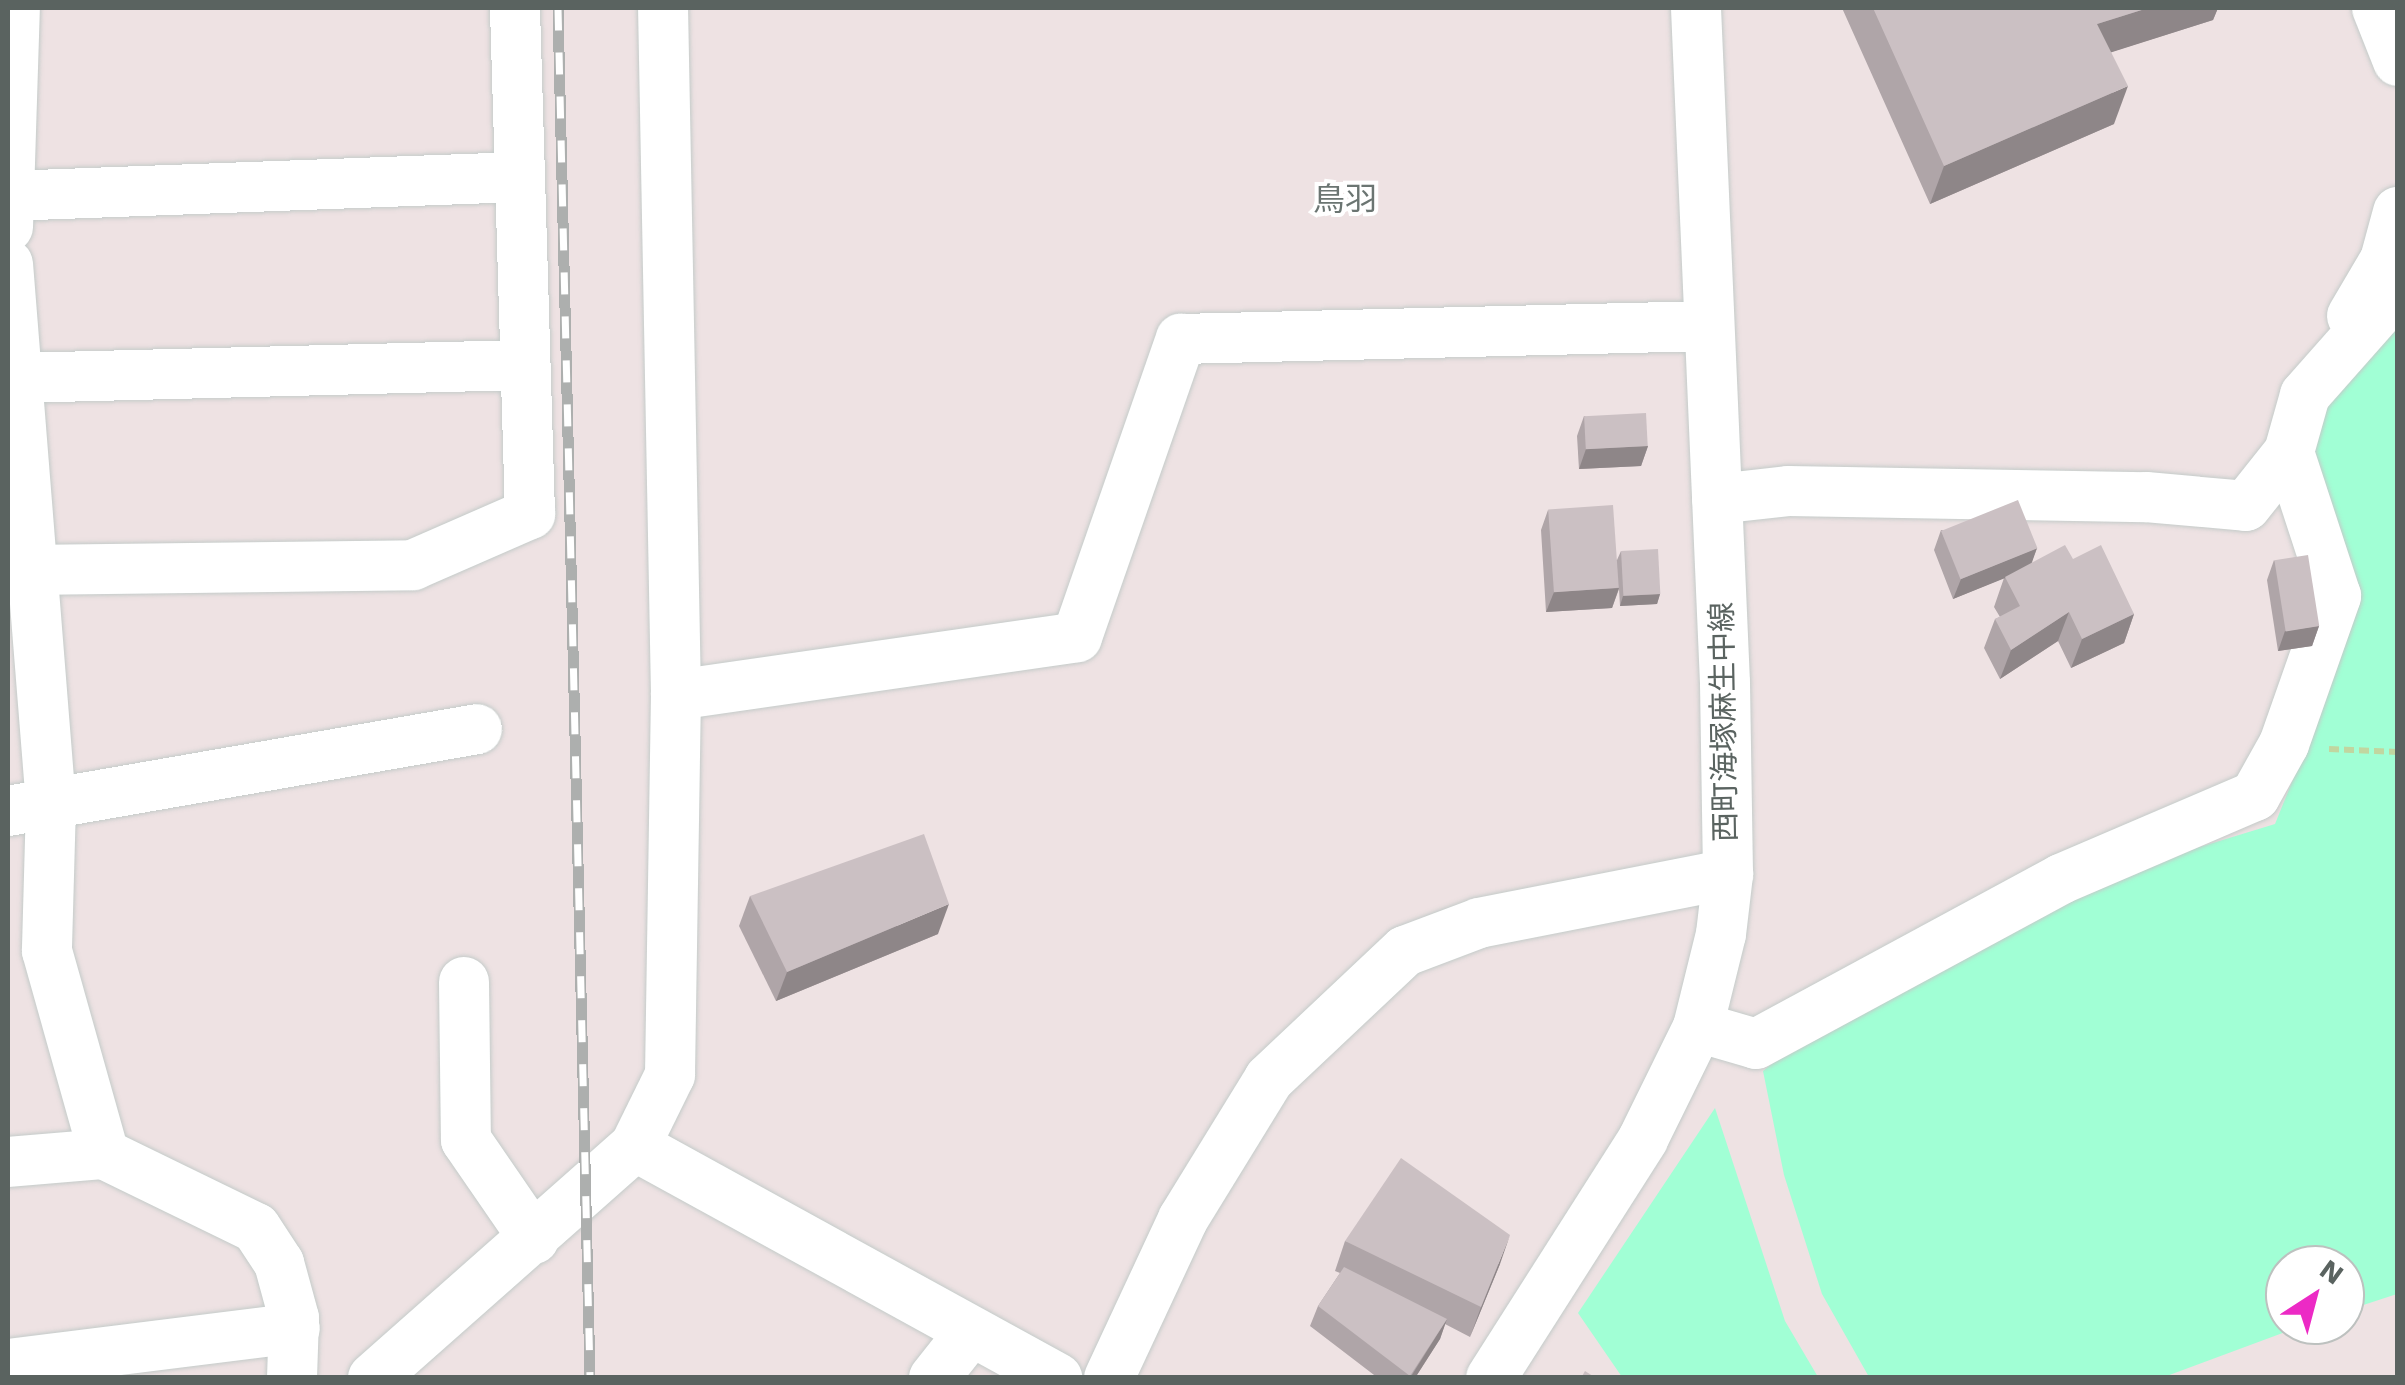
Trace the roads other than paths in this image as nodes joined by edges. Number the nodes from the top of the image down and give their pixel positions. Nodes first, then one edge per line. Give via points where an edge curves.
1 (15, 8) edge
2 (515, 8) edge
3 (663, 8) edge
4 (1696, 8) edge
5 (2377, 8) edge
6 (2398, 61) edge
7 (520, 177) junction
8 (9, 208) edge
9 (2398, 212) edge
10 (8, 264) edge
11 (2398, 290) edge
12 (1710, 326) junction
13 (525, 365) junction
14 (17, 378) junction
15 (2305, 395) junction
16 (2288, 452) junction
17 (1717, 499) junction
18 (30, 570) junction
19 (676, 695) junction
20 (477, 729) dead end
21 (29, 808) edge
22 (1728, 874) junction
23 (27, 953) edge
24 (464, 982) dead end
25 (1698, 1027) junction
26 (635, 1146) junction
27 (104, 1154) junction
28 (8, 1162) edge
29 (534, 1238) junction
30 (295, 1328) junction
31 (968, 1334) junction
32 (8, 1364) edge
33 (292, 1378) edge
34 (373, 1378) edge
35 (934, 1378) edge
36 (1057, 1378) edge
37 (1109, 1378) edge
38 (1491, 1378) edge

1 - 8 street
2 - 7 street
3 - 19 street
4 - 12 street, 西町海塚麻生中線
5 - 6 street
7 - 8 street
7 - 13 street
9 - 15 street via 2385,260
10 - 14 street
11 - 15 street
12 - 17 street, 西町海塚麻生中線
12 - 19 street via 1181,338 1077,637
13 - 14 street
13 - 18 street via 530,514 413,566
14 - 18 street
15 - 16 street
16 - 17 street via 2246,506 2146,497 1828,492
16 - 25 street via 2336,596 2284,744 2255,796 2062,879 1756,1044
17 - 22 street, 西町海塚麻生中線
18 - 21 street
19 - 26 street via 670,1075
20 - 21 street
21 - 23 street
22 - 25 street, 西町海塚麻生中線
22 - 37 street via 1478,923 1405,951 1269,1078 1183,1219
23 - 27 street
24 - 29 street via 447,1046 466,1140
25 - 38 street, 西町海塚麻生中線 via 1644,1139
26 - 29 street
26 - 31 street
27 - 28 street
27 - 30 street via 256,1228 279,1263
29 - 34 street
30 - 32 street
30 - 33 street
31 - 35 street
31 - 36 street

